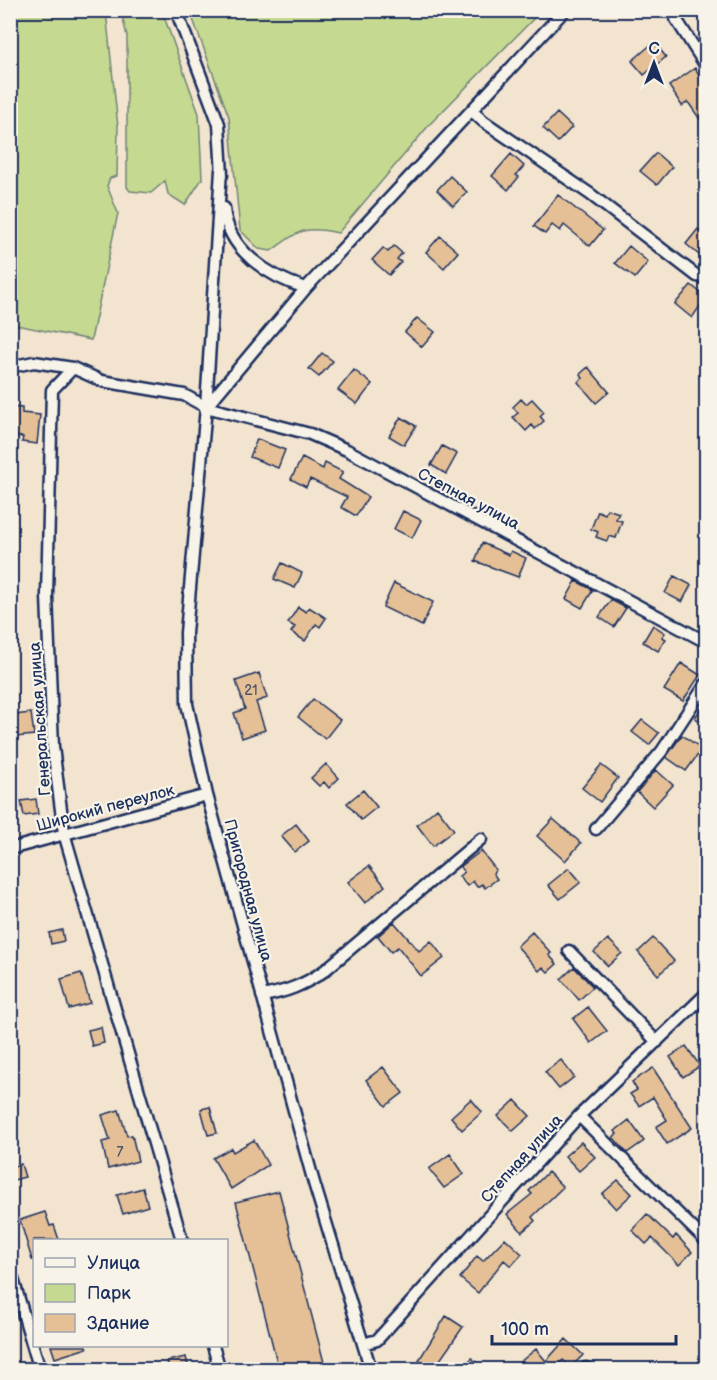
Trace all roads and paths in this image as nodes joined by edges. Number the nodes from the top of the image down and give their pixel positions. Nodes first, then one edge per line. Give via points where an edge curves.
1 (176, 10) edge
2 (565, 10) edge
3 (677, 10) edge
4 (706, 66) edge
5 (472, 111) junction
6 (221, 170) junction
7 (706, 278) edge
8 (306, 288) junction
9 (10, 367) edge
10 (73, 368) junction
11 (206, 406) junction
12 (706, 642) edge
13 (706, 684) edge
14 (207, 795) junction
15 (596, 830) dead end
16 (64, 833) junction
17 (481, 839) dead end
18 (10, 849) edge
19 (570, 951) dead end
20 (706, 994) edge
21 (262, 996) junction
22 (657, 1042) junction
23 (579, 1116) junction
24 (182, 1239) edge
25 (706, 1241) edge
26 (10, 1269) edge
27 (363, 1344) junction
28 (33, 1346) edge
29 (33, 1347) edge
30 (213, 1347) edge
31 (40, 1370) edge
32 (220, 1370) edge
33 (371, 1370) edge

1 - 6 street via 219,124
2 - 5 street
3 - 4 street via 676,19
5 - 7 street via 697,276
5 - 8 street
6 - 8 street via 225,223 234,243 266,268
6 - 11 street, Пригородная улица
8 - 11 street
9 - 10 street, Степная улица via 34,362
10 - 11 street, Степная улица via 102,381 184,395
10 - 16 street, Генеральская улица via 52,390 47,596 53,747
11 - 12 street, Степная улица via 310,434 347,450
11 - 14 street, Пригородная улица via 184,665 187,704
13 - 15 street via 662,751
14 - 16 street, Широкий переулок
14 - 21 street, Пригородная улица
16 - 18 street, Широкий переулок
16 - 24 street, Генеральская улица
17 - 21 street via 324,971 305,984
19 - 22 street
20 - 22 street, Степная улица
21 - 27 street, Пригородная улица
22 - 23 street, Степная улица
23 - 25 street
23 - 27 street, Степная улица via 377,1340
26 - 28 street
27 - 33 street, Пригородная улица
29 - 31 street
30 - 32 street

